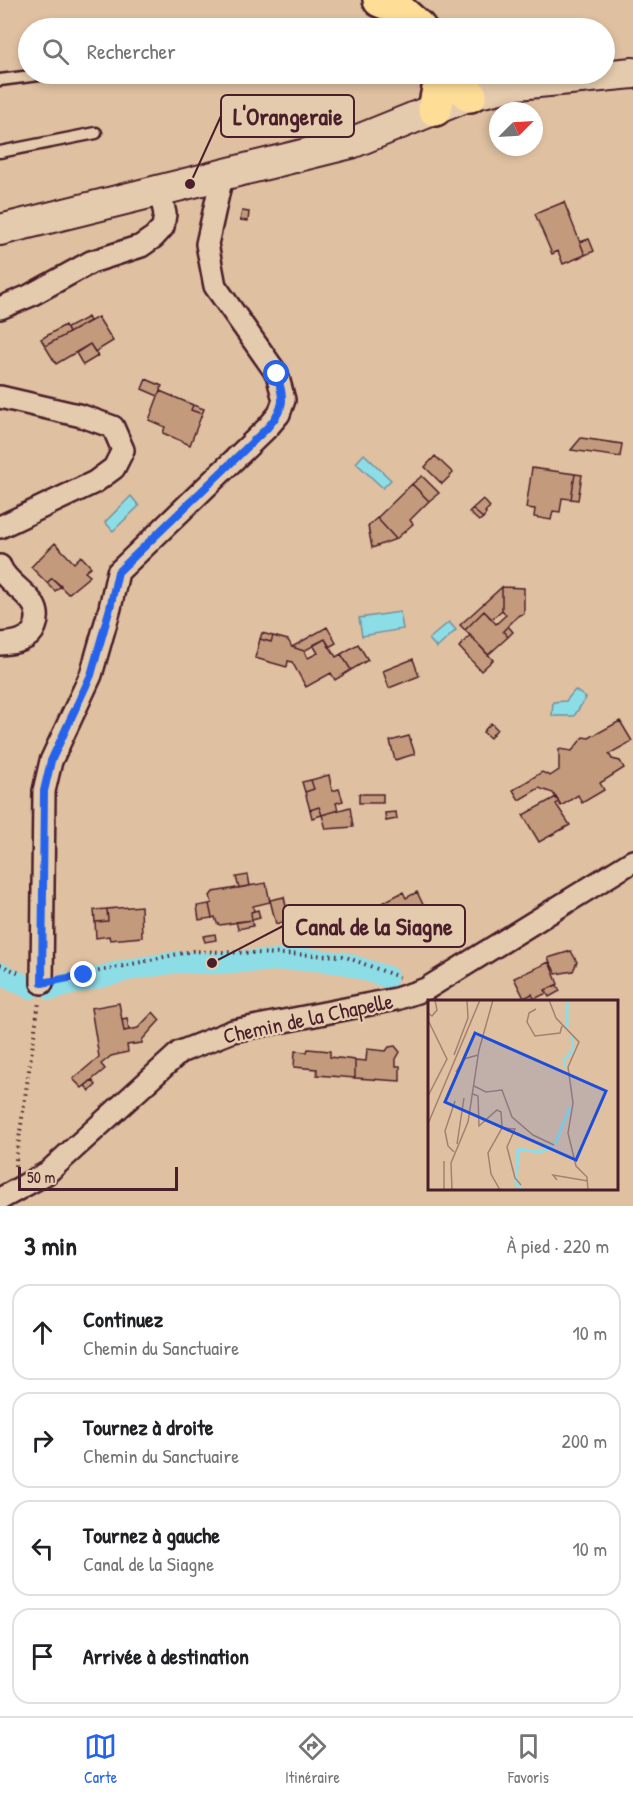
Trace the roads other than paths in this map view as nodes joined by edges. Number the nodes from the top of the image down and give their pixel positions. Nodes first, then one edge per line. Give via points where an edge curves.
1 (380, 0) edge
2 (408, 18) edge
3 (633, 73) edge
4 (615, 75) edge
5 (18, 78) edge
6 (0, 80) edge
7 (440, 84) edge
8 (460, 84) edge
9 (517, 84) edge
10 (435, 109) junction
11 (96, 133) dead end
12 (0, 152) edge
13 (222, 176) junction
14 (160, 190) junction
15 (0, 230) edge
16 (0, 308) edge
17 (0, 397) edge
18 (0, 527) edge
19 (0, 566) edge
20 (0, 644) edge
21 (633, 861) edge
22 (42, 983) road end
23 (5, 1196) edge

1 - 2 highway
3 - 4 main road
5 - 6 lane
7 - 10 highway
8 - 9 main road
8 - 10 main road
10 - 13 main road via 351,143
11 - 12 lane
13 - 14 main road
13 - 22 street via 207,244 214,286 277,374 284,400 268,427 118,572 91,675 51,761 44,791
14 - 15 main road
14 - 16 street via 165,214 163,227 154,237 141,246 91,262
17 - 18 street via 82,416 113,428 123,450 114,468 94,482
19 - 20 street via 2,573 36,606 38,621 34,631 22,641
21 - 23 street, Chemin de la Chapelle via 426,989 396,999 233,1030 180,1052 47,1173

